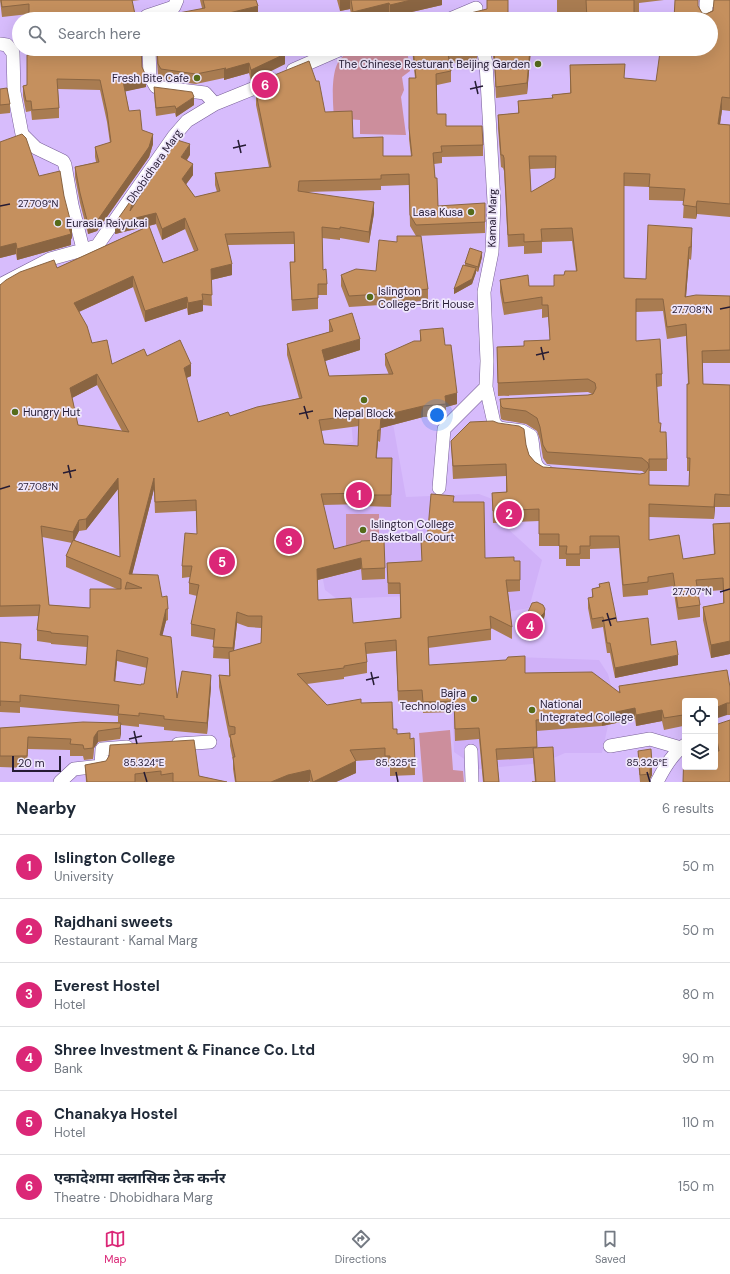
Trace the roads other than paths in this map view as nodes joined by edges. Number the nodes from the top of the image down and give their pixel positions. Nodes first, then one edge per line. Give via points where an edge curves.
1 (178, 0) edge
2 (718, 0) edge
3 (158, 12) edge
4 (706, 12) edge
5 (0, 44) edge
6 (12, 52) edge
7 (13, 56) edge
8 (149, 56) edge
9 (325, 56) edge
10 (484, 56) edge
11 (215, 104) junction
12 (83, 250) junction
13 (0, 285) edge
14 (486, 388) junction
15 (490, 404) junction
16 (504, 404) edge
17 (559, 473) edge
18 (439, 488) dead end
19 (210, 742) dead end
20 (166, 744) edge
21 (137, 746) edge
22 (610, 746) dead end
23 (682, 746) edge
24 (682, 747) edge
25 (471, 751) dead end
26 (60, 782) edge
27 (472, 782) edge
28 (657, 782) edge

1 - 3 street via 174,7
2 - 4 street via 706,3
5 - 6 street via 6,45
7 - 12 street via 14,92 22,134 36,148 63,161
8 - 11 street via 150,77 156,87 205,93
9 - 11 street, Dhobidhara Marg
10 - 14 street, Kamal Marg via 494,202 492,252 484,292
11 - 12 street, Dhobidhara Marg via 187,121 97,246
12 - 13 street, Dhobidhara Marg via 50,259
14 - 15 street, Kamal Marg
14 - 18 street via 444,429
15 - 16 street
15 - 17 street, Kamal Marg via 494,423 499,428 522,431 530,436 538,468 544,472
19 - 20 street
21 - 26 street via 102,749 101,766 74,769
22 - 23 street via 650,739
24 - 28 street via 662,771
25 - 27 street

